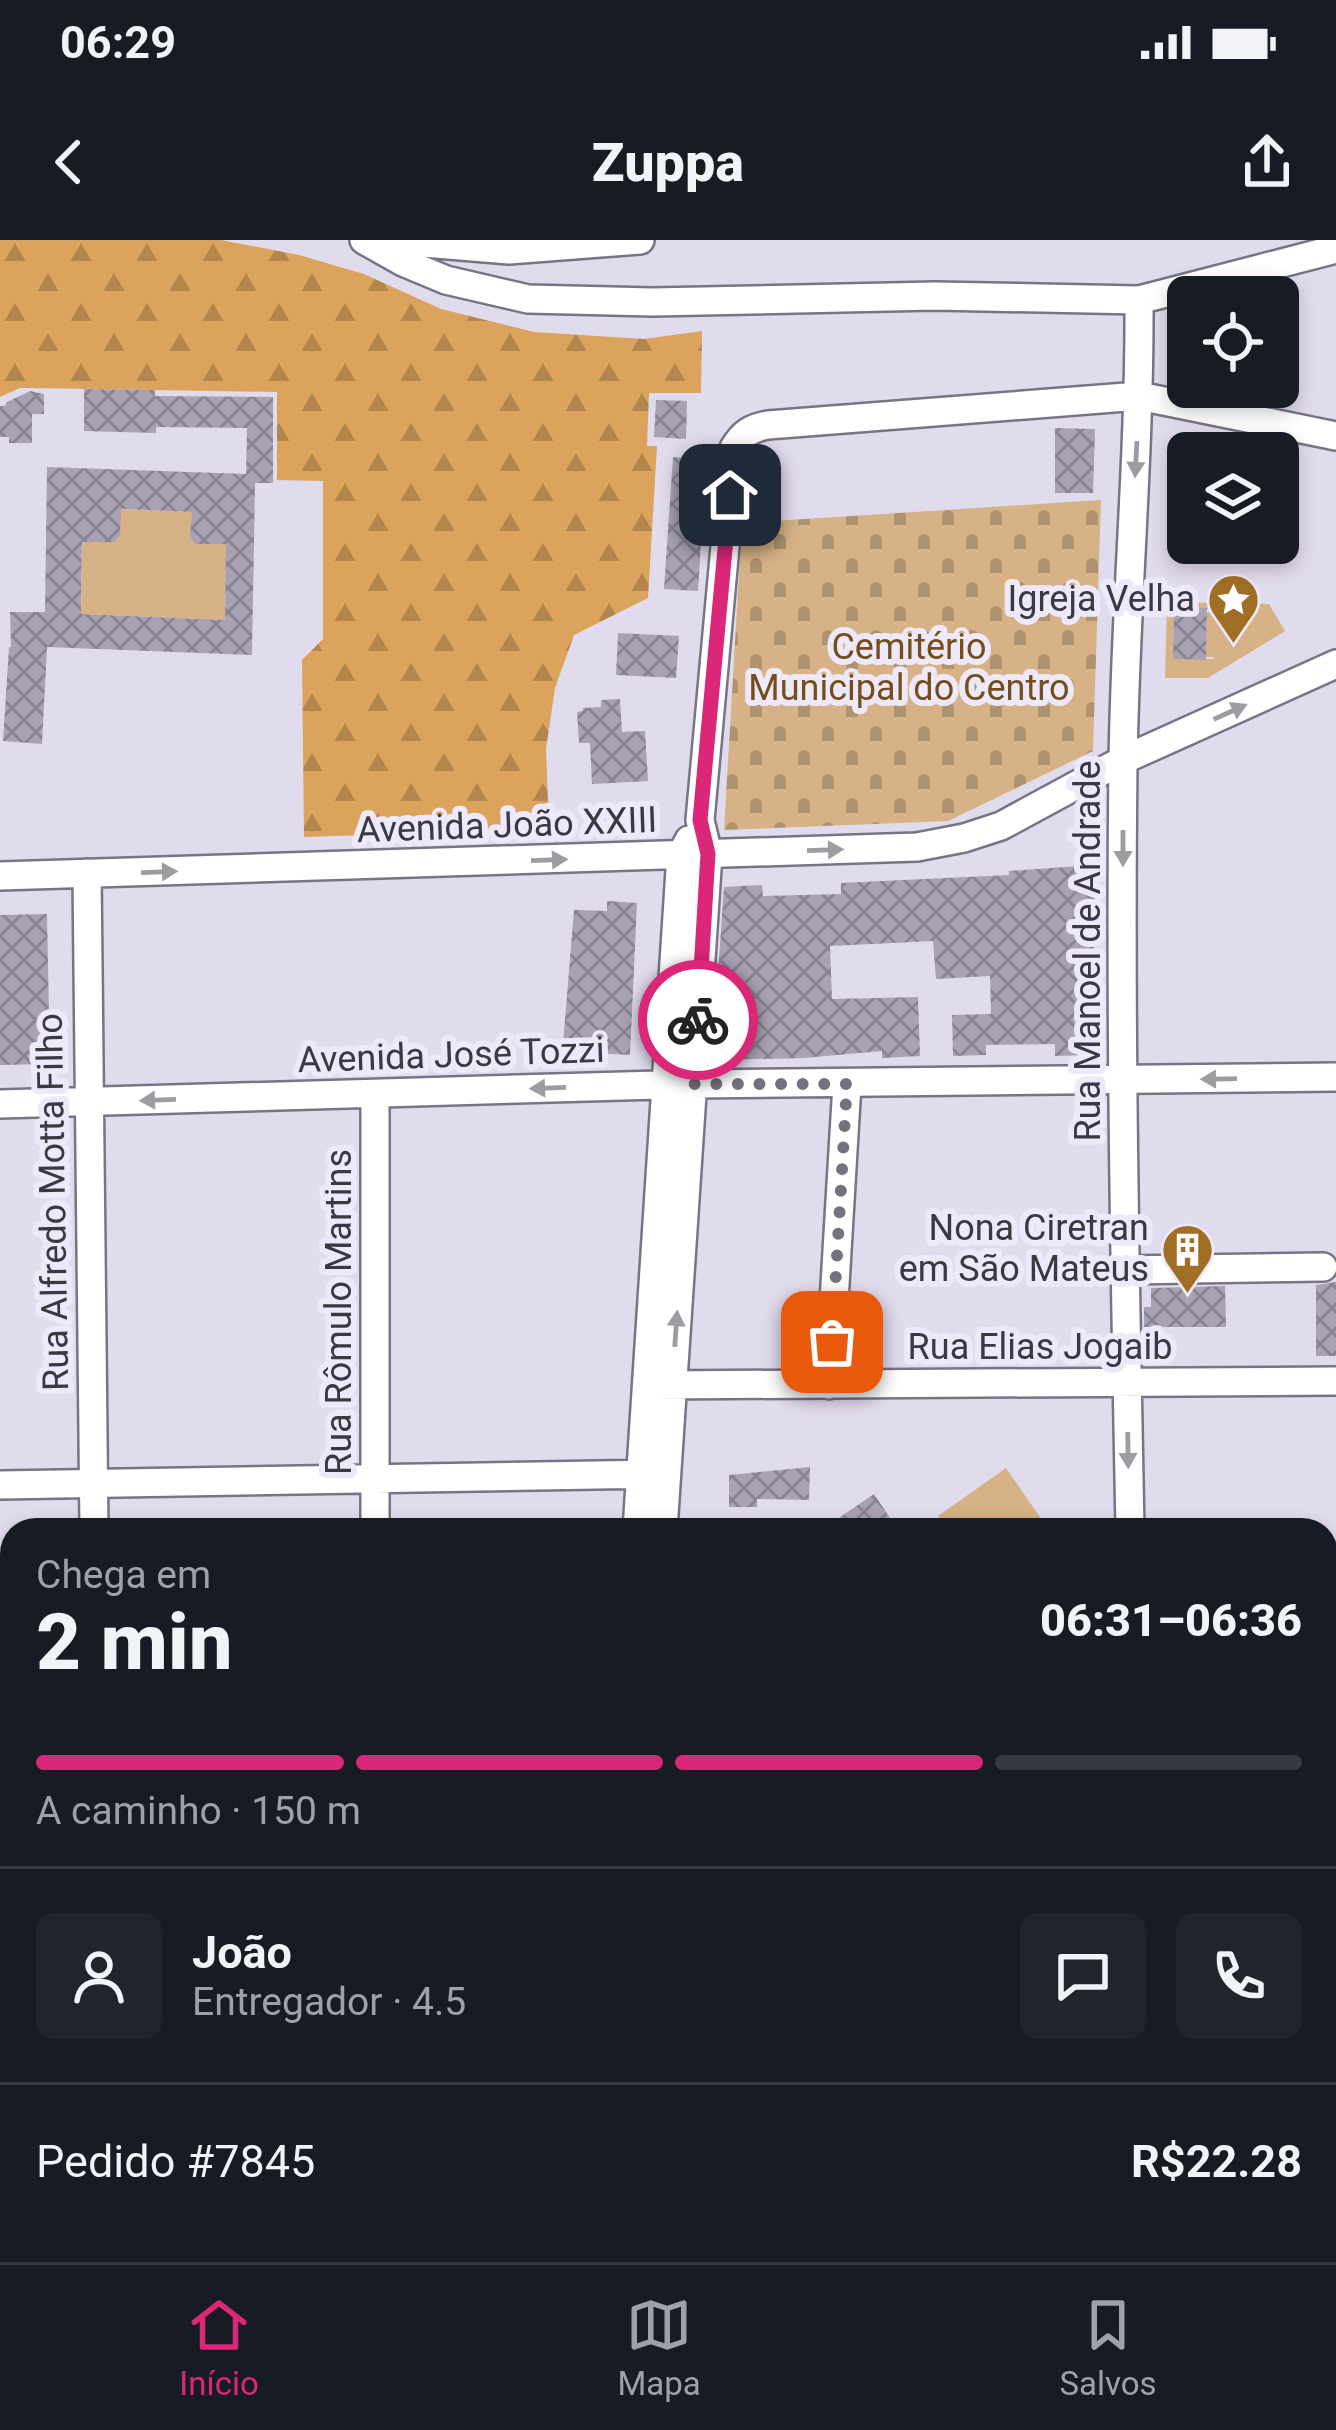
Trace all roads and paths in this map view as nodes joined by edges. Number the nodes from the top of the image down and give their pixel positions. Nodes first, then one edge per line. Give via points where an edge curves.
1 (364, 240) edge
2 (387, 240) edge
3 (640, 240) edge
4 (1336, 249) edge
5 (1139, 300) junction
6 (1139, 395) junction
7 (1336, 436) edge
8 (1336, 664) edge
9 (1123, 760) junction
10 (694, 855) junction
11 (87, 873) junction
12 (0, 876) edge
13 (687, 972) junction
14 (1336, 1077) edge
15 (1123, 1081) junction
16 (694, 1084) junction
17 (847, 1084) junction
18 (665, 1085) junction
19 (375, 1094) junction
20 (88, 1102) junction
21 (0, 1104) edge
22 (1323, 1267) dead end
23 (1125, 1270) junction
24 (1127, 1382) junction
25 (1336, 1382) edge
26 (659, 1385) junction
27 (829, 1385) junction
28 (654, 1473) junction
29 (375, 1478) junction
30 (92, 1482) junction
31 (0, 1485) edge
32 (94, 1518) edge
33 (375, 1518) edge
34 (641, 1518) edge
35 (661, 1518) edge
36 (1130, 1518) edge

1 - 5 street via 446,280 528,299
2 - 3 street via 508,250
4 - 5 street
5 - 6 street, Rua Manoel de Andrade
6 - 7 street
6 -> 9 street, Rua Manoel de Andrade
6 - 10 street via 768,424 740,437
9 -> 8 street, Avenida João XXIII
10 -> 9 street, Avenida João XXIII via 916,848 964,838
9 -> 15 street, Rua Manoel de Andrade
11 -> 10 street, Avenida João XXIII
10 - 13 street
11 - 12 street, Avenida João XXIII
11 - 20 street, Rua Alfredo Motta Filho
13 - 16 street
13 - 18 street
14 -> 15 street, Avenida José Tozzi
15 - 17 street, Avenida José Tozzi
15 - 23 street, Rua Manoel de Andrade
16 - 17 street, Avenida José Tozzi
16 - 18 street, Avenida José Tozzi
26 -> 16 street
17 - 27 street
18 -> 19 street, Avenida José Tozzi
18 - 26 street
19 -> 20 street, Avenida José Tozzi
19 - 29 street, Rua Rômulo Martins
20 - 21 street, Avenida José Tozzi
20 - 30 street, Rua Alfredo Motta Filho
22 - 23 street
23 - 24 street, Rua Manoel de Andrade
24 - 25 street, Rua Elias Jogaib
24 - 27 street, Rua Elias Jogaib
24 -> 36 street, Rua Manoel de Andrade
26 - 27 street, Rua Elias Jogaib
26 - 28 street
28 - 29 street
28 - 34 street
28 - 35 street
29 - 30 street
29 - 33 street, Rua Rômulo Martins
30 - 31 street
30 - 32 street, Rua Alfredo Motta Filho

